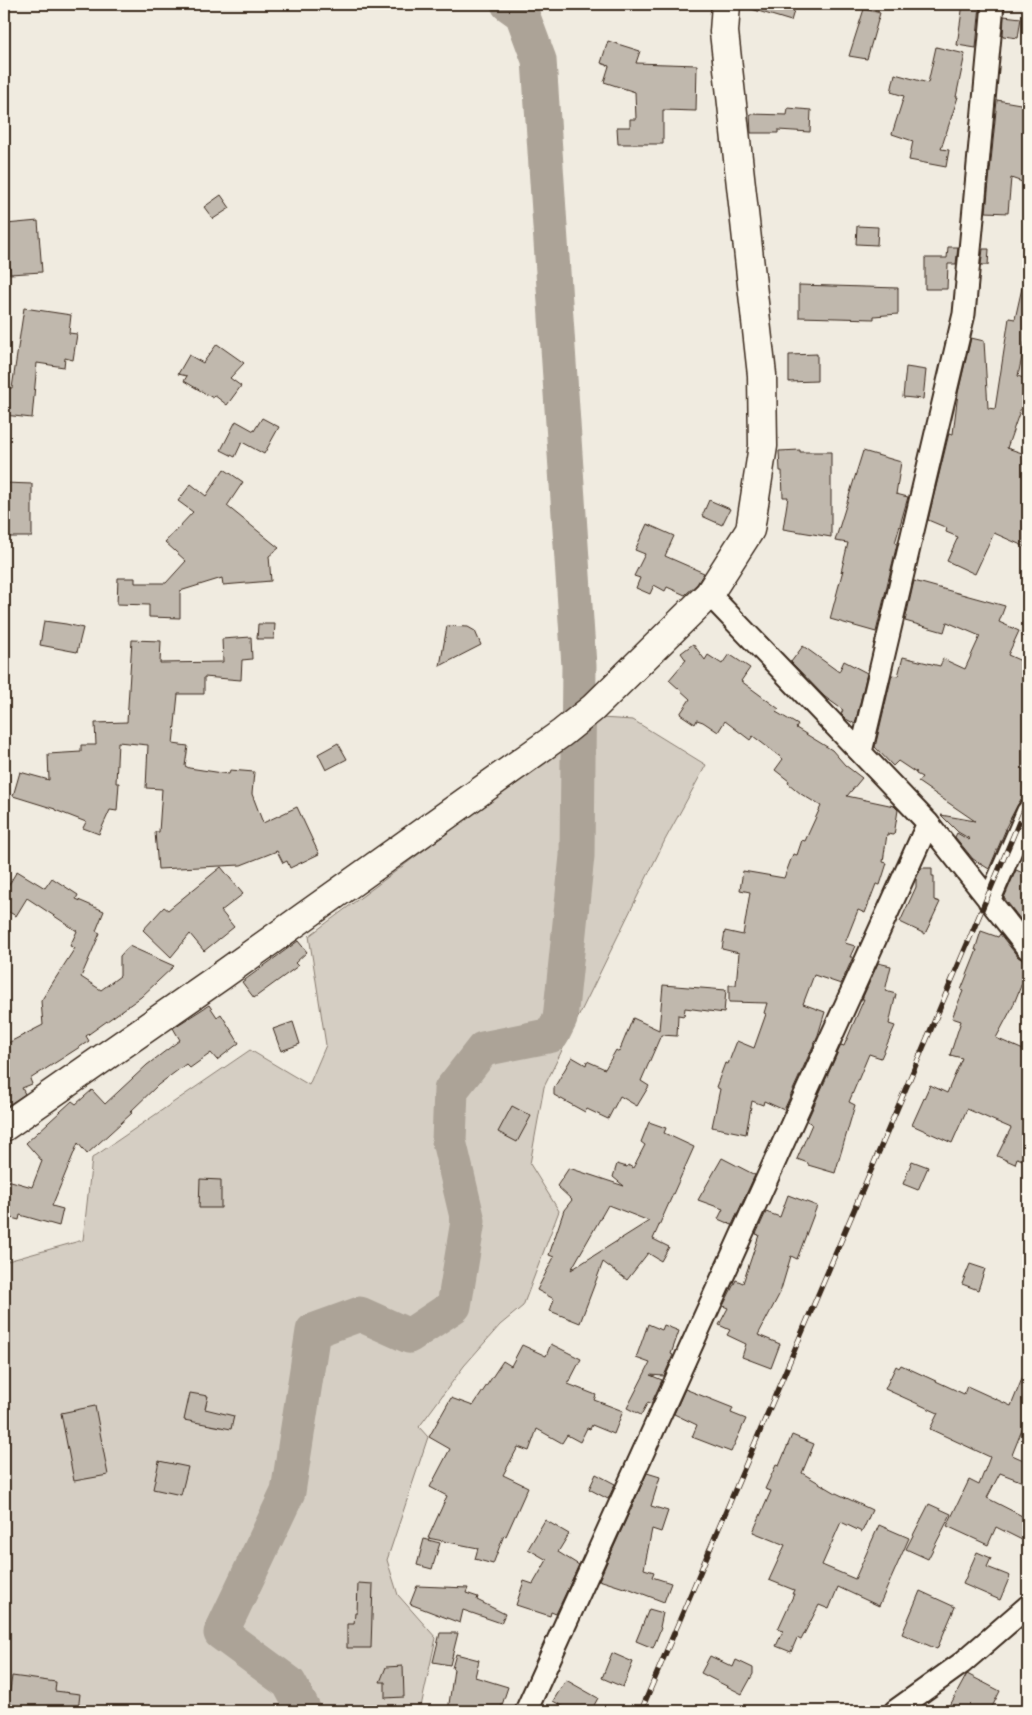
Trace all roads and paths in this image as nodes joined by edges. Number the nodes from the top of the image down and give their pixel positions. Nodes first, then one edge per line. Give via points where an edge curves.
1 (726, 4) edge
2 (993, 4) edge
3 (710, 594) junction
4 (861, 752) junction
5 (1028, 811) edge
6 (928, 823) junction
7 (989, 901) junction
8 (1028, 949) edge
9 (4, 1127) edge
10 (1028, 1606) edge
11 (526, 1711) edge
12 (895, 1711) edge

1 - 3 main road via 724,32 762,375 763,446 750,530
2 - 4 street via 964,314
3 - 4 street
3 - 9 main road via 593,708 562,733
4 - 6 street
5 - 7 street
6 - 7 street
6 - 11 street
7 - 8 street
10 - 12 street via 962,1663

